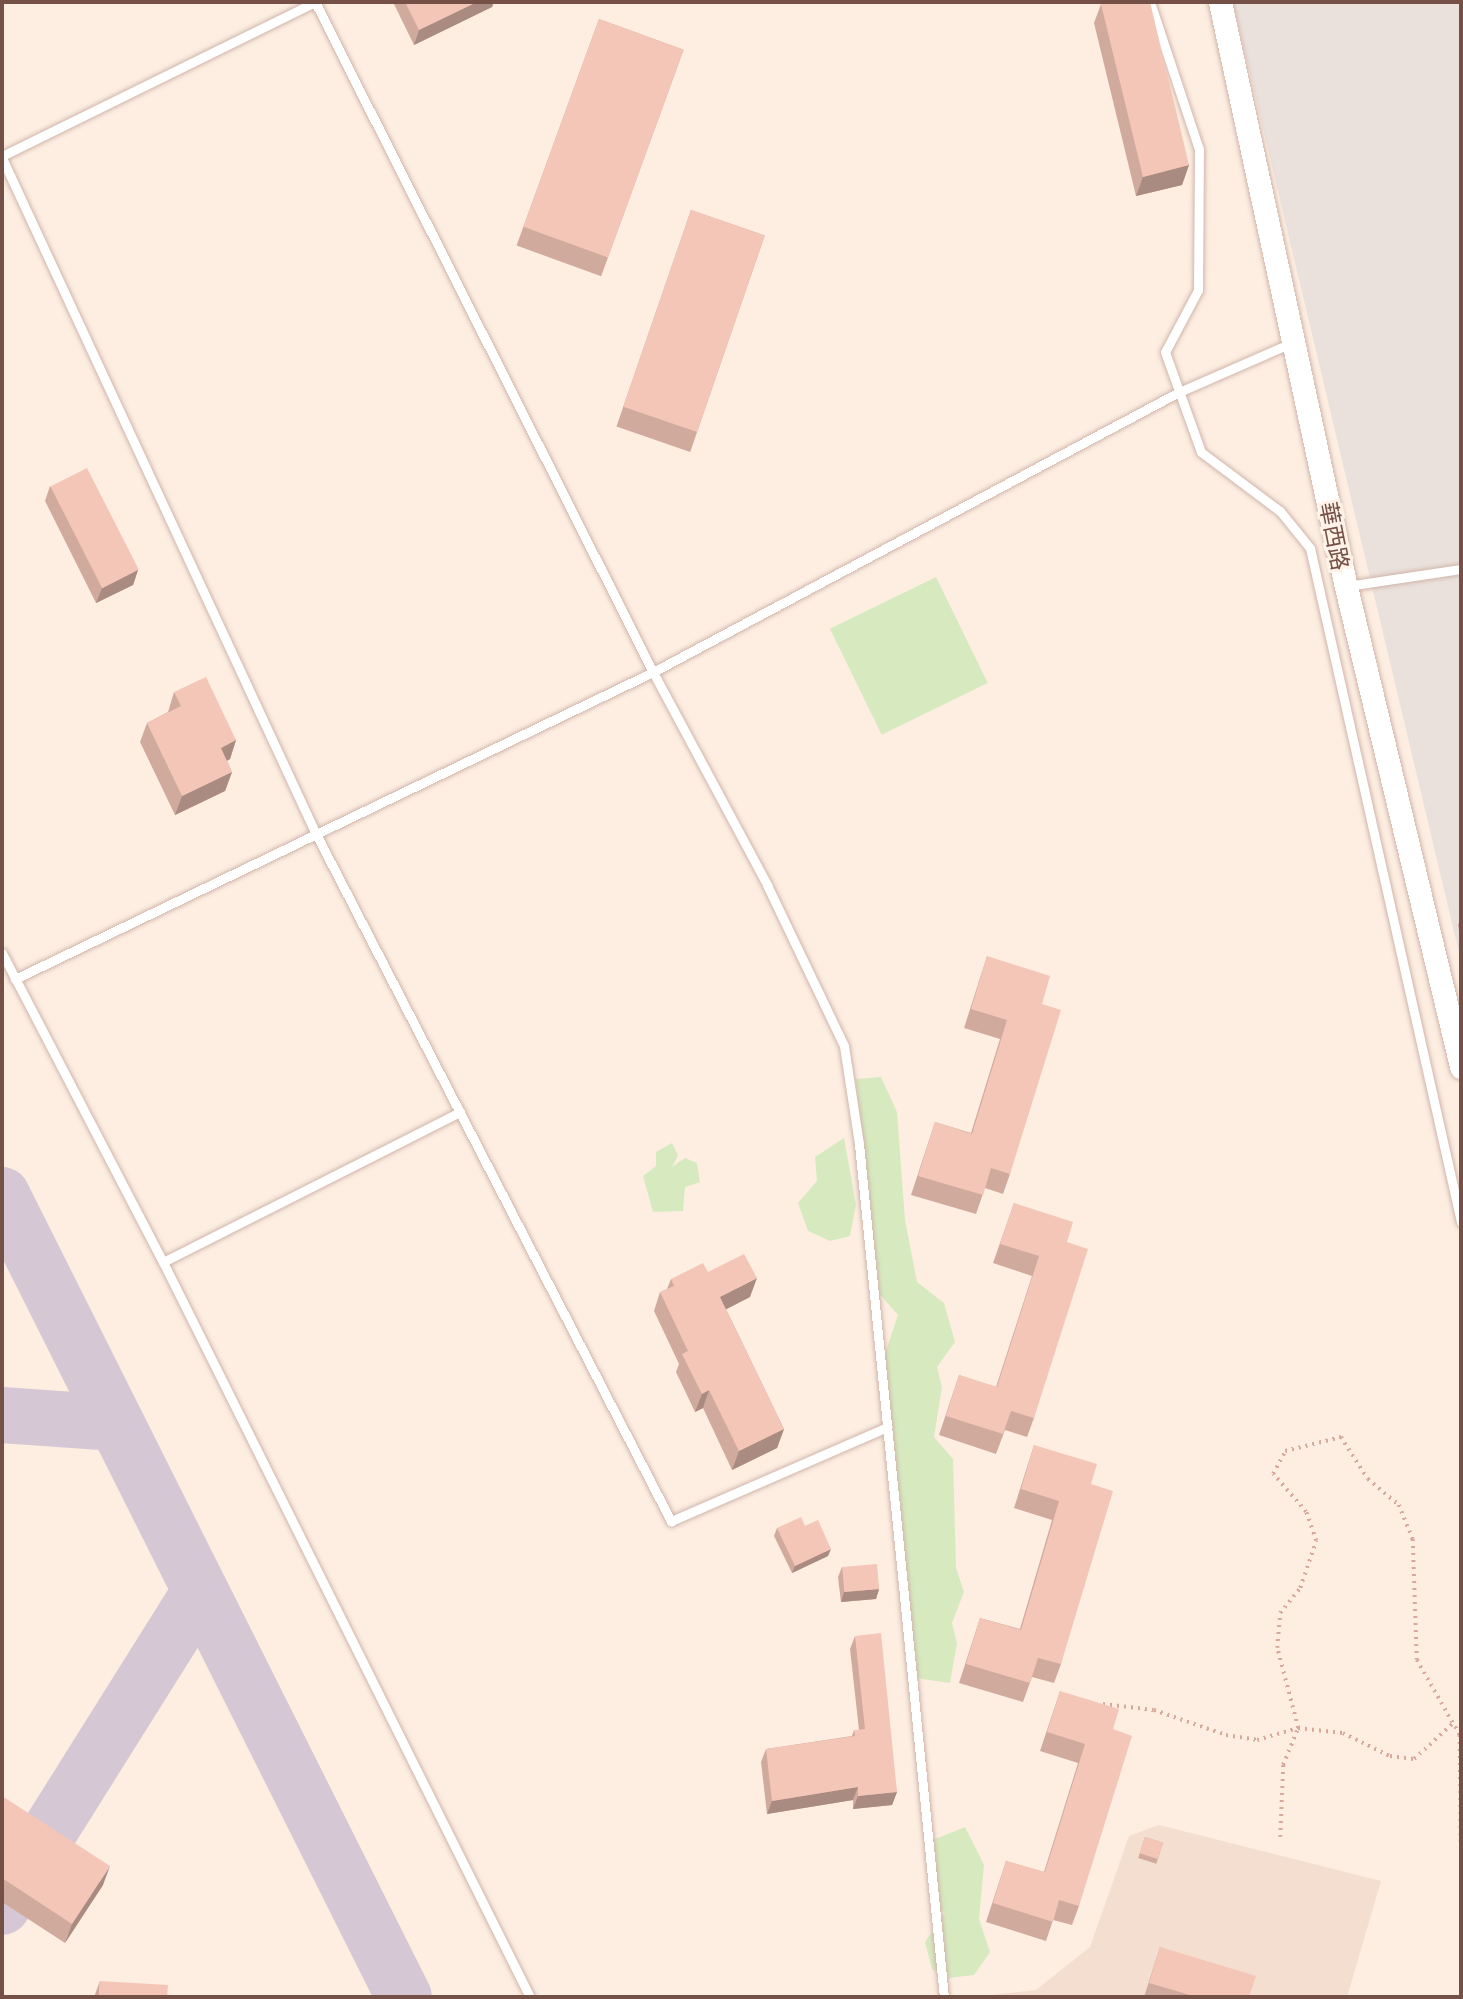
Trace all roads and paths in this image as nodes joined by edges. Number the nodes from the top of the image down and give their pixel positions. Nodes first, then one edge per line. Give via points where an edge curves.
1 (315, 2) edge
2 (1150, 2) edge
3 (1220, 2) edge
4 (2, 157) edge
5 (1296, 341) junction
6 (1179, 391) junction
7 (1461, 569) edge
8 (1346, 587) junction
9 (653, 672) junction
10 (315, 832) junction
11 (2, 953) edge
12 (15, 979) junction
13 (1461, 1067) edge
14 (460, 1112) junction
15 (1461, 1222) edge
16 (163, 1262) junction
17 (887, 1427) junction
18 (1103, 1704) edge
19 (1453, 1723) junction
20 (1298, 1728) junction
21 (1280, 1837) dead end
22 (1461, 1847) edge
23 (530, 1997) edge
24 (944, 1997) edge

1 - 4 lane
1 - 9 lane
2 - 6 lane via 1199,149 1198,290 1165,352
3 - 5 street, 華西路
4 - 10 lane
5 - 6 lane
5 - 8 street, 華西路
6 - 9 lane
6 - 15 lane via 1201,452 1280,511 1310,548
7 - 8 lane
8 - 13 street, 華西路
9 - 10 lane
9 - 17 lane via 767,885 844,1046 859,1144
10 - 12 lane
10 - 14 lane
11 - 12 lane
12 - 16 lane
14 - 16 lane
14 - 17 lane via 671,1521
16 - 23 lane
17 - 24 lane
18 - 20 path via 1154,1710 1226,1735 1257,1740
19 - 20 path via 1414,1759 1390,1755 1343,1733
19 - 20 path via 1417,1661 1413,1539 1399,1505 1368,1479 1341,1437 1285,1451 1273,1475 1306,1513 1316,1541 1300,1588 1280,1613 1278,1648
19 - 22 path via 1460,1735
20 - 21 path via 1283,1765

